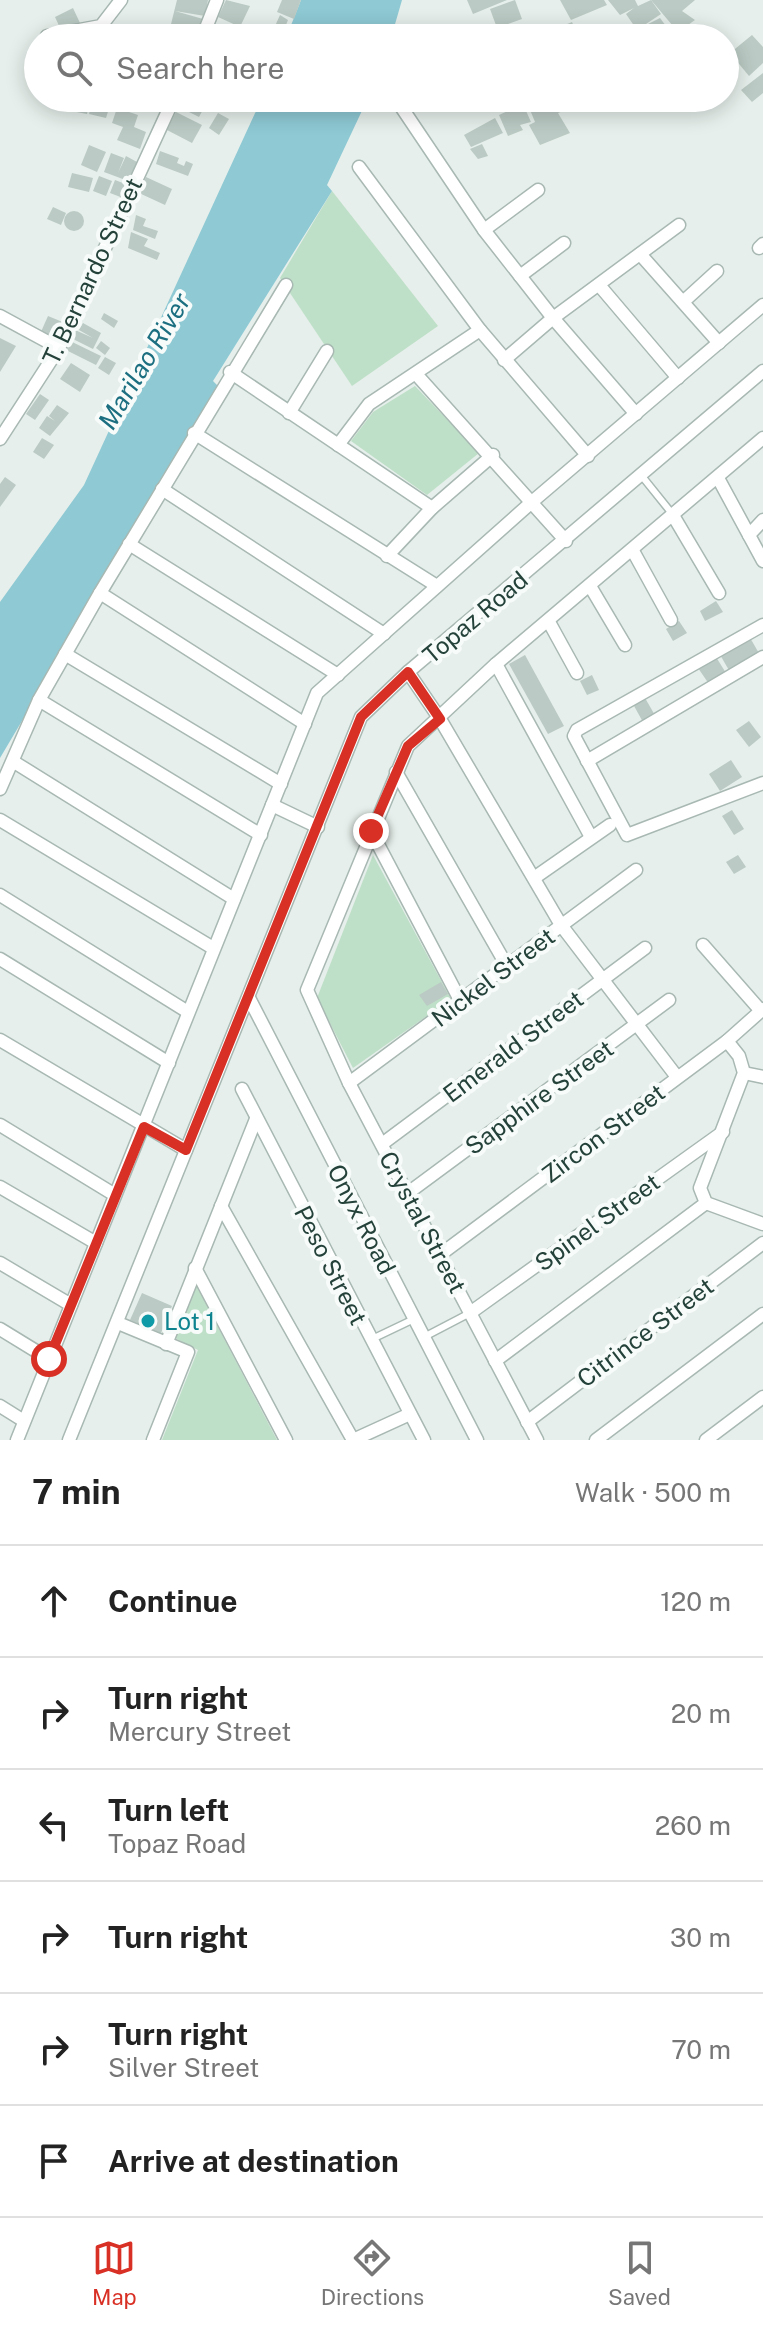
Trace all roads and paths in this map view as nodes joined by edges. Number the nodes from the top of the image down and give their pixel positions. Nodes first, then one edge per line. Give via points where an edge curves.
1 (121, 0) edge
2 (217, 0) edge
3 (103, 24) edge
4 (208, 24) edge
5 (168, 112) edge
6 (405, 112) edge
7 (359, 167) dead end
8 (538, 190) dead end
9 (679, 225) dead end
10 (484, 230) junction
11 (564, 243) dead end
12 (640, 254) junction
13 (717, 271) dead end
14 (520, 276) junction
15 (286, 285) dead end
16 (599, 285) junction
17 (683, 302) junction
18 (763, 305) edge
19 (0, 316) edge
20 (553, 318) junction
21 (480, 330) junction
22 (719, 343) junction
23 (59, 348) junction
24 (327, 351) dead end
25 (504, 360) junction
26 (763, 371) edge
27 (230, 372) junction
28 (416, 374) junction
29 (678, 378) junction
30 (289, 413) junction
31 (636, 414) junction
32 (4, 425) edge
33 (194, 433) junction
34 (763, 438) edge
35 (0, 439) edge
36 (338, 445) junction
37 (493, 455) junction
38 (588, 456) junction
39 (641, 475) junction
40 (718, 478) junction
41 (162, 489) junction
42 (533, 501) junction
43 (432, 508) junction
44 (674, 517) junction
45 (763, 520) edge
46 (749, 535) junction
47 (566, 541) junction
48 (129, 544) junction
49 (633, 551) junction
50 (387, 556) junction
51 (763, 561) edge
52 (437, 586) junction
53 (590, 586) junction
54 (100, 593) junction
55 (719, 593) dead end
56 (671, 620) dead end
57 (549, 622) junction
58 (763, 625) edge
59 (384, 634) junction
60 (625, 645) dead end
61 (65, 654) junction
62 (763, 657) edge
63 (496, 664) junction
64 (408, 672) junction
65 (577, 673) dead end
66 (338, 675) junction
67 (39, 700) junction
68 (440, 719) junction
69 (305, 724) junction
70 (587, 761) junction
71 (14, 762) junction
72 (396, 772) junction
73 (763, 783) edge
74 (281, 784) junction
75 (0, 789) edge
76 (272, 805) junction
77 (0, 820) edge
78 (610, 825) dead end
79 (318, 827) junction
80 (371, 831) junction
81 (261, 835) junction
82 (591, 837) junction
83 (636, 870) dead end
84 (534, 878) junction
85 (0, 895) edge
86 (234, 899) junction
87 (561, 925) junction
88 (703, 945) dead end
89 (213, 948) junction
90 (645, 948) dead end
91 (0, 959) edge
92 (507, 966) junction
93 (603, 979) junction
94 (249, 998) junction
95 (669, 1000) dead end
96 (461, 1002) junction
97 (762, 1010) edge
98 (188, 1012) junction
99 (637, 1024) junction
100 (0, 1040) edge
101 (727, 1041) junction
102 (169, 1063) junction
103 (744, 1073) junction
104 (677, 1077) junction
105 (763, 1077) edge
106 (349, 1083) junction
107 (242, 1089) dead end
108 (256, 1119) junction
109 (0, 1125) edge
110 (144, 1127) junction
111 (723, 1132) junction
112 (382, 1144) junction
113 (186, 1150) junction
114 (0, 1187) edge
115 (408, 1193) junction
116 (115, 1195) junction
117 (706, 1203) junction
118 (221, 1206) junction
119 (763, 1224) edge
120 (96, 1243) junction
121 (763, 1243) edge
122 (441, 1254) junction
123 (0, 1263) edge
124 (195, 1268) junction
125 (71, 1305) junction
126 (470, 1313) junction
127 (763, 1314) edge
128 (414, 1319) junction
129 (118, 1323) junction
130 (0, 1329) edge
131 (424, 1338) junction
132 (370, 1340) junction
133 (166, 1344) junction
134 (49, 1359) junction
135 (495, 1361) junction
136 (763, 1397) edge
137 (0, 1406) edge
138 (410, 1414) junction
139 (24, 1421) junction
140 (527, 1422) junction
141 (17, 1440) edge
142 (69, 1440) edge
143 (153, 1440) edge
144 (286, 1440) edge
145 (353, 1440) edge
146 (424, 1440) edge
147 (477, 1440) edge
148 (537, 1440) edge
149 (596, 1440) edge
150 (706, 1440) edge

1 - 3 street
2 - 4 street
5 - 23 street, T. Bernardo Street
6 - 10 street
7 - 21 street
8 - 10 street
9 - 12 street
10 - 14 street
11 - 14 street
12 - 16 street
12 - 17 street
13 - 17 street
14 - 20 street
15 - 27 street
16 - 20 street
16 - 29 street
17 - 22 street
18 - 22 street
19 - 23 street
20 - 25 street
20 - 31 street
21 - 25 street
21 - 28 street
22 - 29 street
23 - 32 street, T. Bernardo Street
24 - 30 street
25 - 38 street
26 - 39 street, Topaz Road
27 - 30 street
27 - 33 street
28 - 36 street via 369,404
28 - 37 street
29 - 31 street
30 - 36 street
31 - 38 street
32 - 35 street, T. Bernardo Street
33 - 41 street
33 - 50 street
34 - 40 street
36 - 43 street
37 - 42 street
37 - 43 street
38 - 42 street
39 - 44 lane
39 - 47 street, Topaz Road
40 - 44 street
40 - 46 street
41 - 48 street
41 - 59 street
42 - 47 street
42 - 52 street
43 - 50 street
44 - 49 street
44 - 55 street
45 - 46 street
46 - 51 street
47 - 64 street, Topaz Road
48 - 54 street
48 - 66 street
49 - 53 street
49 - 56 street
50 - 52 street
52 - 59 street
53 - 57 street
53 - 60 street
54 - 61 street
54 - 69 street
57 - 63 street
57 - 65 street
58 - 70 street via 577,730 575,742
59 - 66 street
61 - 67 street
61 - 74 street
62 - 70 street
63 - 68 street
63 - 82 street
64 - 68 street
64 - 79 street, Topaz Road via 361,717
66 - 69 street via 317,693
67 - 71 street
67 - 81 street
68 - 72 street via 408,746
68 - 84 street
69 - 74 street
70 - 73 street via 627,835
71 - 75 street
71 - 86 street
72 - 80 street
72 - 92 street
74 - 76 street
76 - 79 street
76 - 81 street
77 - 89 street
78 - 82 street
79 - 94 street, Topaz Road
80 - 96 street
80 - 106 street, Crystal Street via 307,990
81 - 86 street
82 - 84 street
83 - 87 street, Nickel Street
84 - 87 street
85 - 98 street
86 - 89 street
87 - 92 street, Nickel Street
87 - 93 street
88 - 97 street
89 - 98 street
90 - 93 street, Emerald Street
91 - 102 street
92 - 96 street, Nickel Street
93 - 99 street
93 - 112 street, Emerald Street
94 - 113 street, Topaz Road
94 - 128 street, Onyx Road
95 - 99 street, Sapphire Street
96 - 106 street, Nickel Street
97 - 101 street, Zircon Street
98 - 102 street
99 - 104 street
99 - 115 street, Sapphire Street
100 - 110 street
101 - 103 street
101 - 104 street, Zircon Street
102 - 110 street
103 - 105 street
103 - 111 street
104 - 122 street, Zircon Street
106 - 112 street, Crystal Street
107 - 108 street, Peso Street
108 - 118 street
108 - 132 street, Peso Street
109 - 116 street
110 - 113 street
110 - 116 street
111 - 117 street via 700,1188
111 - 126 street, Spinel Street
112 - 115 street, Crystal Street
113 - 129 street, Topaz Road
114 - 120 street
115 - 122 street, Crystal Street
116 - 120 street
117 - 119 street
117 - 135 street
118 - 124 street
118 - 145 street
120 - 125 street
121 - 140 street, Citrince Street
122 - 126 street, Crystal Street
123 - 125 street
124 - 133 street
124 - 144 street
125 - 134 street
126 - 131 lane
126 - 135 street, Crystal Street
127 - 149 street
128 - 131 street, Onyx Road
128 - 132 lane
129 - 133 street
129 - 142 street, Topaz Road
130 - 134 street
131 - 147 street, Onyx Road
132 - 138 street, Peso Street
133 - 143 street via 188,1352
134 - 139 street
135 - 140 street, Crystal Street
136 - 150 street
137 - 139 street
138 - 145 street
138 - 146 street, Peso Street
139 - 141 street
140 - 148 street, Crystal Street

